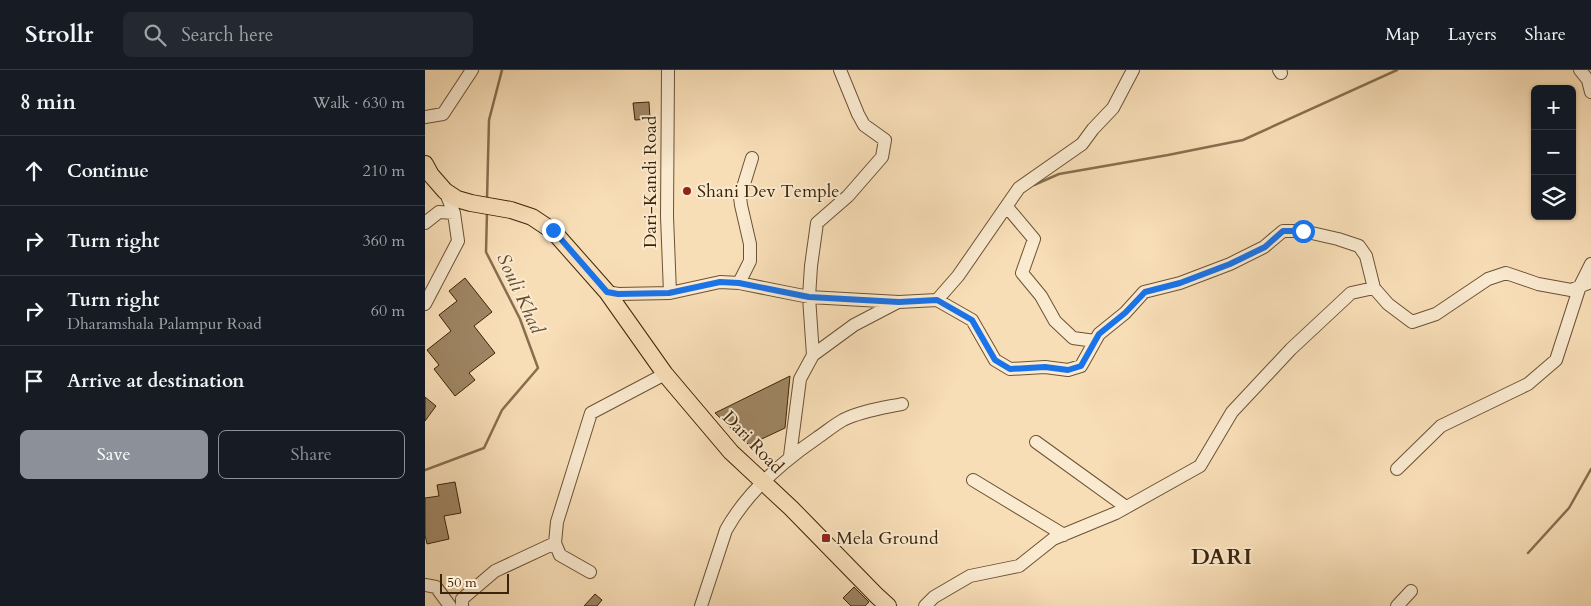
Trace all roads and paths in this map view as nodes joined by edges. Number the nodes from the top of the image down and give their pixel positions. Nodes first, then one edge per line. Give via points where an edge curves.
1 (472, 70) edge
2 (668, 70) edge
3 (840, 70) edge
4 (1133, 70) edge
5 (1580, 70) edge
6 (1591, 92) edge
7 (425, 117) edge
8 (752, 158) dead end
9 (427, 171) edge
10 (445, 191) junction
11 (1007, 207) junction
12 (453, 213) junction
13 (425, 223) edge
14 (1591, 264) edge
15 (739, 283) junction
16 (1586, 284) edge
17 (1373, 288) junction
18 (607, 292) junction
19 (669, 293) junction
20 (809, 297) junction
21 (937, 300) junction
22 (899, 302) junction
23 (425, 304) edge
24 (1095, 341) junction
25 (813, 355) junction
26 (665, 374) junction
27 (902, 404) dead end
28 (1036, 442) dead end
29 (790, 456) junction
30 (1397, 469) dead end
31 (973, 480) dead end
32 (762, 482) junction
33 (1127, 507) junction
34 (1064, 535) junction
35 (555, 543) junction
36 (591, 572) dead end
37 (425, 585) edge
38 (1411, 591) dead end
39 (450, 606) edge
40 (462, 606) edge
41 (701, 606) edge
42 (888, 606) edge
43 (925, 606) edge
44 (1397, 606) edge

1 - 7 street via 443,114
2 - 19 street, Dari-Kandi Road
3 - 20 street via 864,125 885,140 882,158 817,224
4 - 11 street via 1113,108 1082,144 1019,188
5 - 6 street via 1588,80
8 - 15 street via 741,197 750,261
9 - 10 main road
10 - 12 street
10 - 18 main road, Dari Road via 457,199 533,217 553,230
11 - 21 street
11 - 24 street via 1034,239 1022,273 1041,296 1055,321 1073,338
12 - 13 street via 439,212
12 - 23 street via 458,241
14 - 16 street
15 - 19 street via 720,282
15 - 20 street
16 - 17 street via 1571,290 1538,284 1505,272 1488,278 1436,314 1412,322
16 - 30 street via 1556,360 1528,384 1441,426
17 - 24 street via 1366,256 1359,246 1303,231 1283,231 1265,247 1230,264 1145,292
17 - 33 street via 1351,292 1291,349 1232,412 1200,466
18 - 19 street
18 - 26 main road, Dari Road
20 - 22 street
20 - 25 street
21 - 22 street
21 - 24 street via 972,320 995,360 1010,369 1045,367 1068,370 1081,366
22 - 25 street via 854,325
25 - 29 street via 800,380
26 - 32 main road, Dari Road via 731,452
26 - 35 street via 591,413 557,522
27 - 29 street via 843,420
28 - 33 street
29 - 32 street
31 - 34 street
32 - 41 street via 726,530
32 - 42 main road, Dari Road
33 - 34 street
34 - 43 street via 1053,539 1019,566 970,576 933,597
35 - 36 street via 560,555
35 - 40 street via 495,571 462,599
37 - 39 street via 436,587
38 - 44 street

